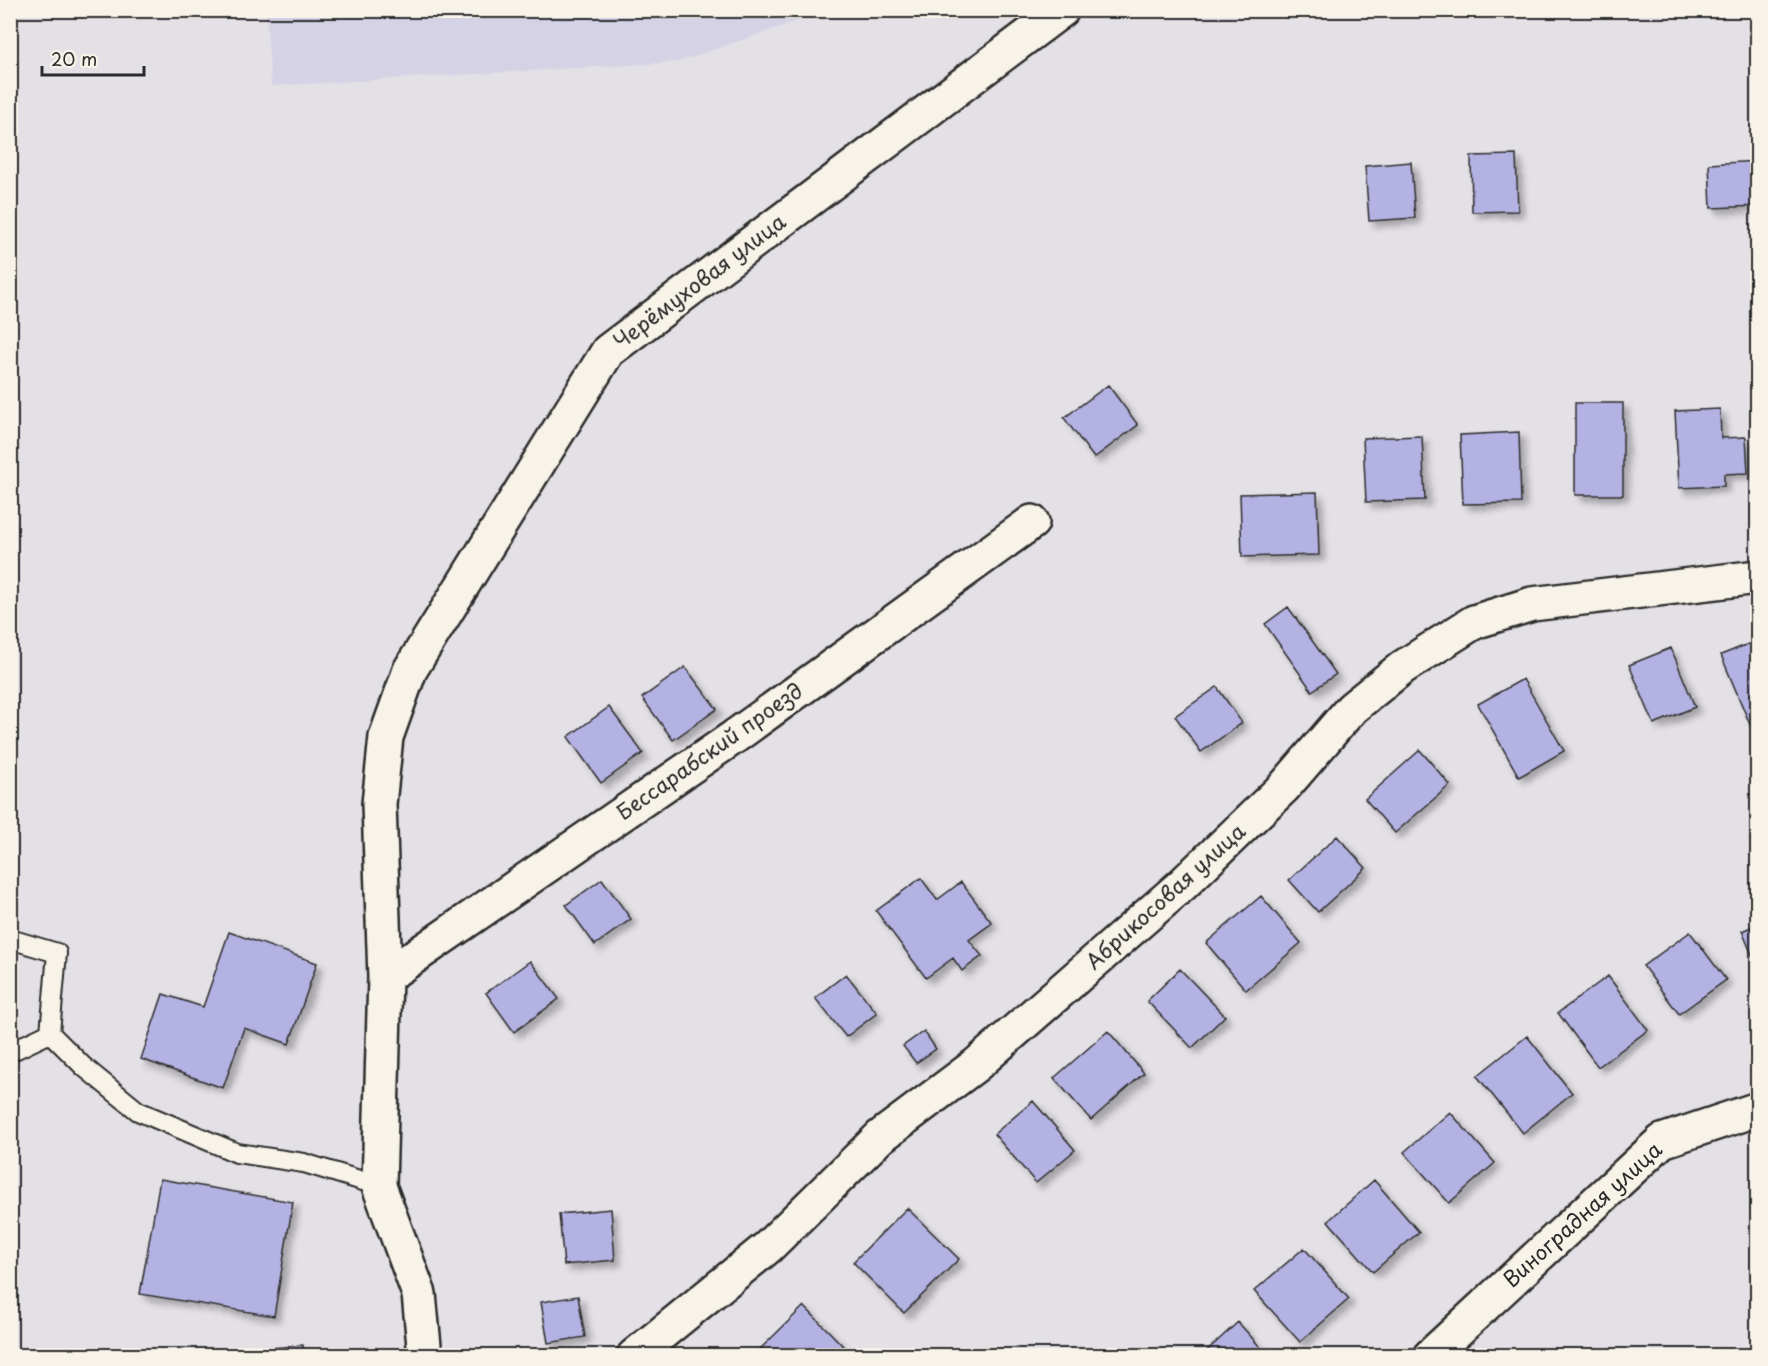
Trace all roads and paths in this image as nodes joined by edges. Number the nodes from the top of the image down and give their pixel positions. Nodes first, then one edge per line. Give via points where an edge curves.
1 (1062, 10) edge
2 (1032, 522) dead end
3 (1758, 577) edge
4 (10, 939) edge
5 (386, 977) junction
6 (50, 1033) junction
7 (10, 1052) edge
8 (1758, 1109) edge
9 (379, 1186) junction
10 (426, 1356) edge
11 (634, 1356) edge
12 (1430, 1356) edge

1 - 5 street, Черёмуховая улица via 608,351 410,670 386,737 379,804
2 - 5 street, Бессарабский проезд via 734,737
3 - 11 street, Абрикосовая улица via 1532,604 1474,622 1403,668 1352,708 1284,788 1182,885 976,1065 880,1137 768,1247
4 - 6 lane via 57,953
5 - 9 street, Черёмуховая улица
6 - 7 lane
6 - 9 lane via 138,1111 237,1153 304,1163
8 - 12 street, Виноградная улица via 1662,1141
9 - 10 street via 419,1294

